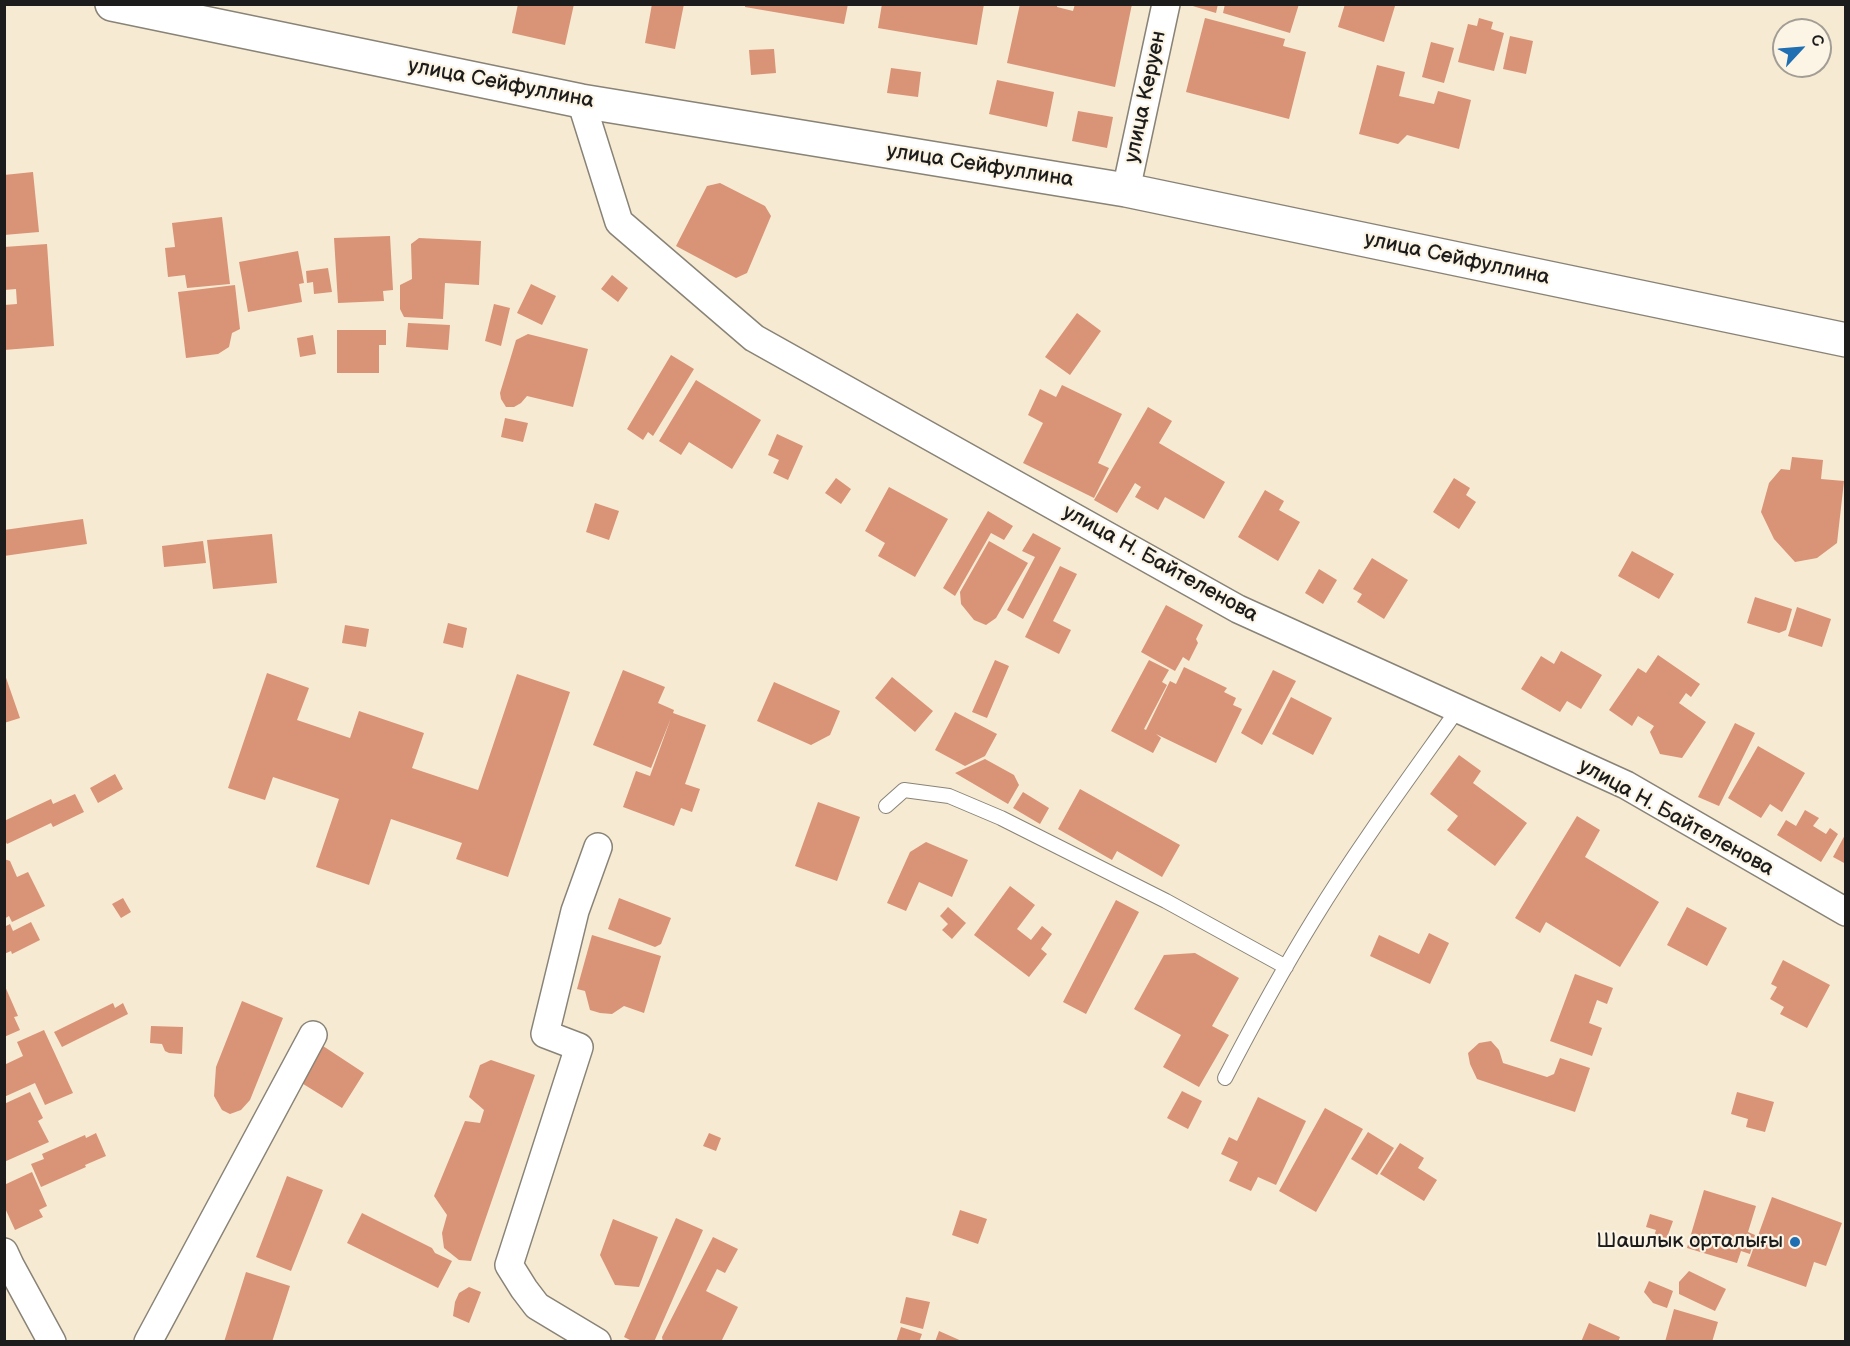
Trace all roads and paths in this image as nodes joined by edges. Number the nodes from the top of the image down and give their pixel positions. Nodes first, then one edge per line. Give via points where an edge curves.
1 (112, 4) edge
2 (1166, 4) edge
3 (580, 100) junction
4 (1126, 190) junction
5 (1845, 340) edge
6 (1458, 709) junction
7 (886, 806) dead end
8 (598, 847) dead end
9 (1845, 912) edge
10 (1287, 967) junction
11 (313, 1035) dead end
12 (1225, 1078) dead end
13 (4, 1252) edge
14 (52, 1341) edge
15 (148, 1341) edge
16 (597, 1341) edge

1 - 3 main road, улица Сейфуллина
2 - 4 street, улица Керуен
3 - 4 main road, улица Сейфуллина
3 - 6 street, улица Н. Байтеленова via 619,222 754,338 1238,609
4 - 5 main road, улица Сейфуллина
6 - 9 street, улица Н. Байтеленова via 1626,785
6 - 10 lane via 1314,919
7 - 10 lane via 904,790 949,796 1081,857
8 - 16 street via 575,911 545,1034 579,1047 509,1264 537,1306
10 - 12 lane
11 - 15 street
13 - 14 street

